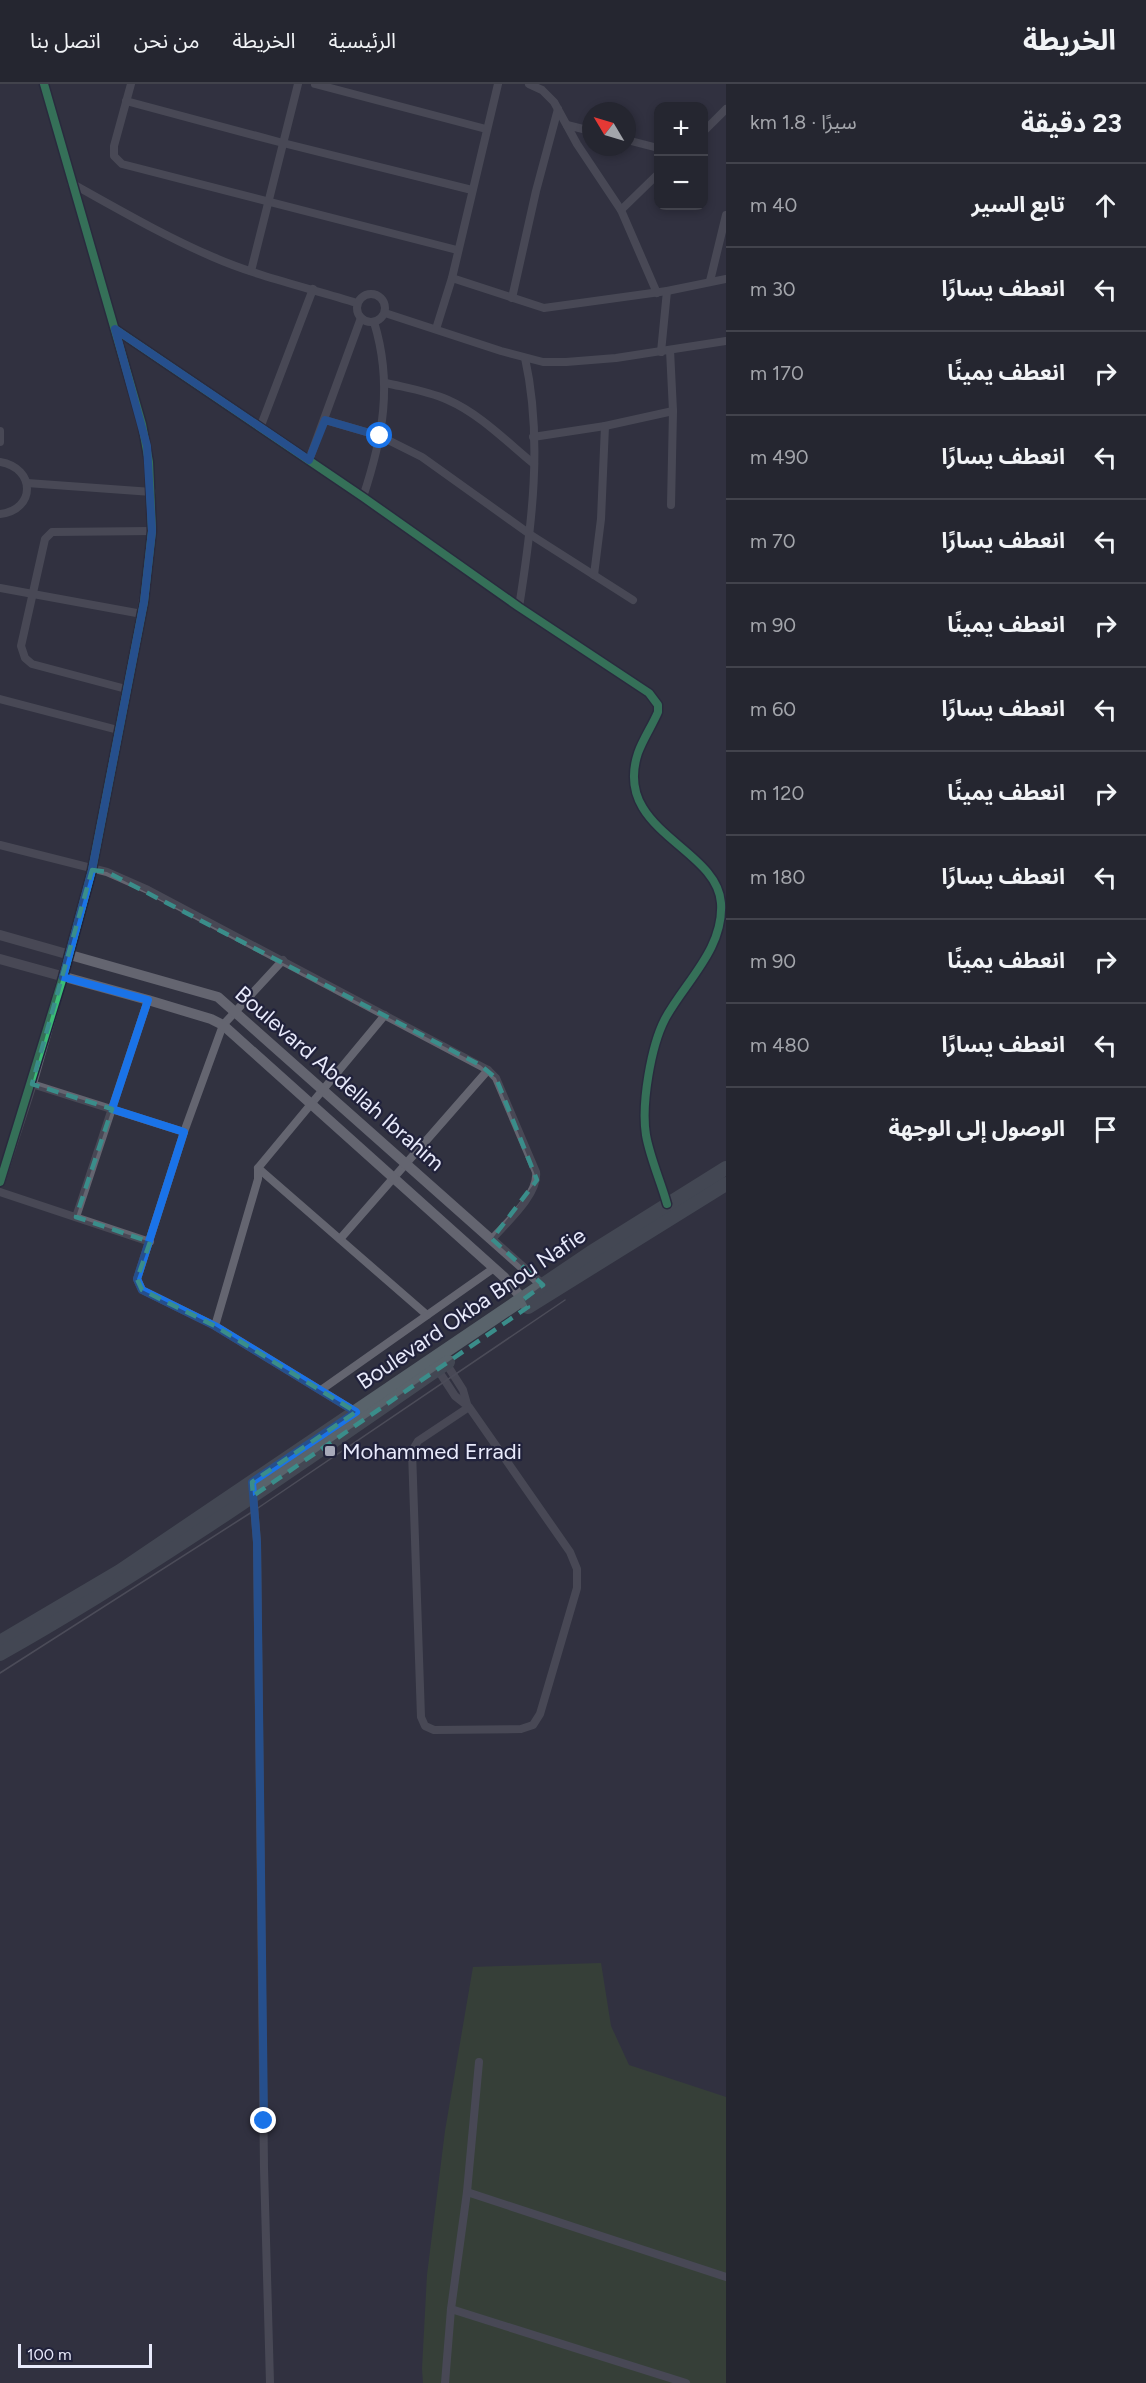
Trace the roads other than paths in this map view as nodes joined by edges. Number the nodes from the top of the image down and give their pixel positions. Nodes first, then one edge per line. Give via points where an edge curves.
1 (44, 84) edge
2 (131, 84) edge
3 (298, 84) edge
4 (315, 84) edge
5 (498, 84) edge
6 (529, 84) edge
7 (126, 101) junction
8 (558, 109) junction
9 (726, 109) edge
10 (567, 125) junction
11 (708, 127) edge
12 (486, 129) junction
13 (582, 129) edge
14 (636, 142) edge
15 (284, 143) junction
16 (654, 147) edge
17 (654, 178) edge
18 (71, 183) junction
19 (472, 190) junction
20 (270, 201) junction
21 (621, 210) junction
22 (726, 215) edge
23 (458, 250) junction
24 (251, 271) junction
25 (452, 278) junction
26 (726, 279) edge
27 (710, 281) junction
28 (313, 290) junction
29 (666, 291) junction
30 (657, 293) junction
31 (512, 298) junction
32 (357, 303) junction
33 (384, 313) junction
34 (361, 318) junction
35 (374, 322) junction
36 (115, 329) junction
37 (436, 329) junction
38 (726, 341) edge
39 (665, 351) junction
40 (525, 358) junction
41 (386, 383) junction
42 (673, 411) junction
43 (325, 420) junction
44 (605, 426) junction
45 (260, 428) junction
46 (0, 431) edge
47 (380, 436) junction
48 (532, 436) junction
49 (0, 442) edge
50 (309, 460) junction
51 (0, 462) edge
52 (534, 464) junction
53 (27, 483) junction
54 (152, 492) junction
55 (363, 497) junction
56 (671, 505) dead end
57 (0, 514) edge
58 (152, 531) junction
59 (531, 535) junction
60 (594, 575) junction
61 (0, 588) edge
62 (34, 594) junction
63 (633, 600) dead end
64 (519, 607) junction
65 (142, 615) junction
66 (126, 689) junction
67 (0, 699) edge
68 (118, 730) junction
69 (0, 845) edge
70 (92, 870) junction
71 (0, 935) edge
72 (69, 954) junction
73 (0, 959) edge
74 (283, 960) junction
75 (63, 977) junction
76 (148, 1000) junction
77 (235, 1010) junction
78 (385, 1015) junction
79 (223, 1025) junction
80 (488, 1070) junction
81 (32, 1084) junction
82 (323, 1089) junction
83 (311, 1105) junction
84 (112, 1109) junction
85 (184, 1132) junction
86 (407, 1163) junction
87 (258, 1168) junction
88 (726, 1168) edge
89 (393, 1178) junction
90 (0, 1182) edge
91 (726, 1184) edge
92 (0, 1192) edge
93 (668, 1204) junction
94 (76, 1217) junction
95 (340, 1239) junction
96 (492, 1239) junction
97 (150, 1242) junction
98 (494, 1268) junction
99 (546, 1289) junction
100 (526, 1303) junction
101 (427, 1315) junction
102 (215, 1326) junction
103 (439, 1362) junction
104 (321, 1390) junction
105 (468, 1406) junction
106 (356, 1412) junction
107 (253, 1489) junction
108 (0, 1642) edge
109 (0, 1654) edge
110 (479, 2062) dead end
111 (467, 2192) junction
112 (726, 2277) edge
113 (451, 2309) junction
114 (270, 2383) edge
115 (445, 2383) edge
116 (686, 2383) edge

1 - 18 street
2 - 7 street
3 - 15 street
4 - 12 street
5 - 12 street
6 - 8 street via 542,90
7 - 15 street
7 - 20 street via 114,156 122,164
8 - 10 street
8 - 31 street
9 - 11 street
10 - 13 street
10 - 21 street
12 - 19 street
14 - 16 street
15 - 19 street
15 - 20 street
17 - 21 street
18 - 24 street via 175,239
18 - 36 street
19 - 23 street
20 - 23 street
20 - 24 street
21 - 30 street
22 - 27 street
23 - 25 street
24 - 28 street
25 - 31 street
25 - 37 street
26 - 27 street
27 - 29 street
28 - 32 street
28 - 45 street
29 - 30 street
29 - 39 street
30 - 31 street via 556,308
32 - 33 street via 366,294 376,294 385,304
32 - 34 street
33 - 35 street
33 - 37 street
34 - 35 street
34 - 43 street
35 - 41 street
36 - 45 street
36 - 54 street via 147,446
37 - 40 street
38 - 39 street
39 - 40 street via 574,362
39 - 42 street
40 - 48 street via 531,386
41 - 47 street
41 - 52 street via 419,390 456,405
42 - 44 street
42 - 56 street
43 - 47 street
43 - 50 street
44 - 48 street
44 - 60 street
45 - 50 street
46 - 49 street
47 - 55 street
47 - 59 street via 422,457
48 - 52 street
50 - 55 street
51 - 53 street via 12,464
52 - 59 street
53 - 54 street
53 - 57 street via 20,506
54 - 58 street
55 - 64 street
58 - 62 street via 52,532 45,539
58 - 65 street
59 - 60 street
59 - 64 street
60 - 63 street
61 - 62 street
62 - 65 street
62 - 66 street via 21,646 25,658 32,664
64 - 93 street via 655,699 658,712 637,760 637,794 663,833 701,865 714,882 721,903 716,938 664,1020 647,1092 646,1134
65 - 66 street
66 - 68 street
67 - 68 street
68 - 70 street
69 - 70 street
70 - 72 street
70 - 74 street via 107,872 148,890
71 - 72 street, Boulevard Abdellah Ibrahim
72 - 75 street
72 - 77 street, Boulevard Abdellah Ibrahim via 218,997
73 - 75 street, Boulevard Abdellah Ibrahim
74 - 77 street
74 - 78 street
75 - 76 street, Boulevard Abdellah Ibrahim
75 - 81 street
76 - 79 street, Boulevard Abdellah Ibrahim
76 - 84 street
77 - 79 street
77 - 82 street, Boulevard Abdellah Ibrahim
78 - 80 street
78 - 82 street
79 - 83 street, Boulevard Abdellah Ibrahim
79 - 85 street
80 - 86 street
80 - 96 street via 496,1078 537,1180 531,1193
81 - 84 street
81 - 90 street
82 - 83 street
82 - 86 street, Boulevard Abdellah Ibrahim
83 - 87 street
83 - 89 street, Boulevard Abdellah Ibrahim
84 - 85 street
84 - 94 street
85 - 97 street
86 - 89 street
86 - 96 street, Boulevard Abdellah Ibrahim
87 - 95 street
87 - 102 street
88 - 93 main road, Boulevard Okba Bnou Nafie
89 - 95 street
89 - 98 street, Boulevard Abdellah Ibrahim
91 - 99 main road, Boulevard Okba Bnou Nafie
92 - 94 street
93 - 99 main road, Boulevard Okba Bnou Nafie via 590,1253
94 - 97 street
95 - 101 street
96 - 99 street, Boulevard Abdellah Ibrahim
97 - 102 street via 137,1279 142,1290
98 - 100 street, Boulevard Abdellah Ibrahim
98 - 101 street
99 - 100 main road, Boulevard Okba Bnou Nafie
100 - 103 main road, Boulevard Okba Bnou Nafie
101 - 104 street
102 - 104 street
103 - 105 street via 455,1396
103 - 106 main road, Boulevard Okba Bnou Nafie
103 - 107 main road, Boulevard Okba Bnou Nafie
104 - 106 street
105 - 105 street via 418,1441 412,1451 420,1718 434,1730 525,1728 533,1725 540,1714 577,1588 577,1569 570,1552
106 - 107 main road, Boulevard Okba Bnou Nafie
107 - 108 main road, Boulevard Okba Bnou Nafie
107 - 109 main road, Boulevard Okba Bnou Nafie via 107,1591
107 - 114 street
110 - 111 street
111 - 112 street
111 - 113 street
113 - 115 street
113 - 116 street

